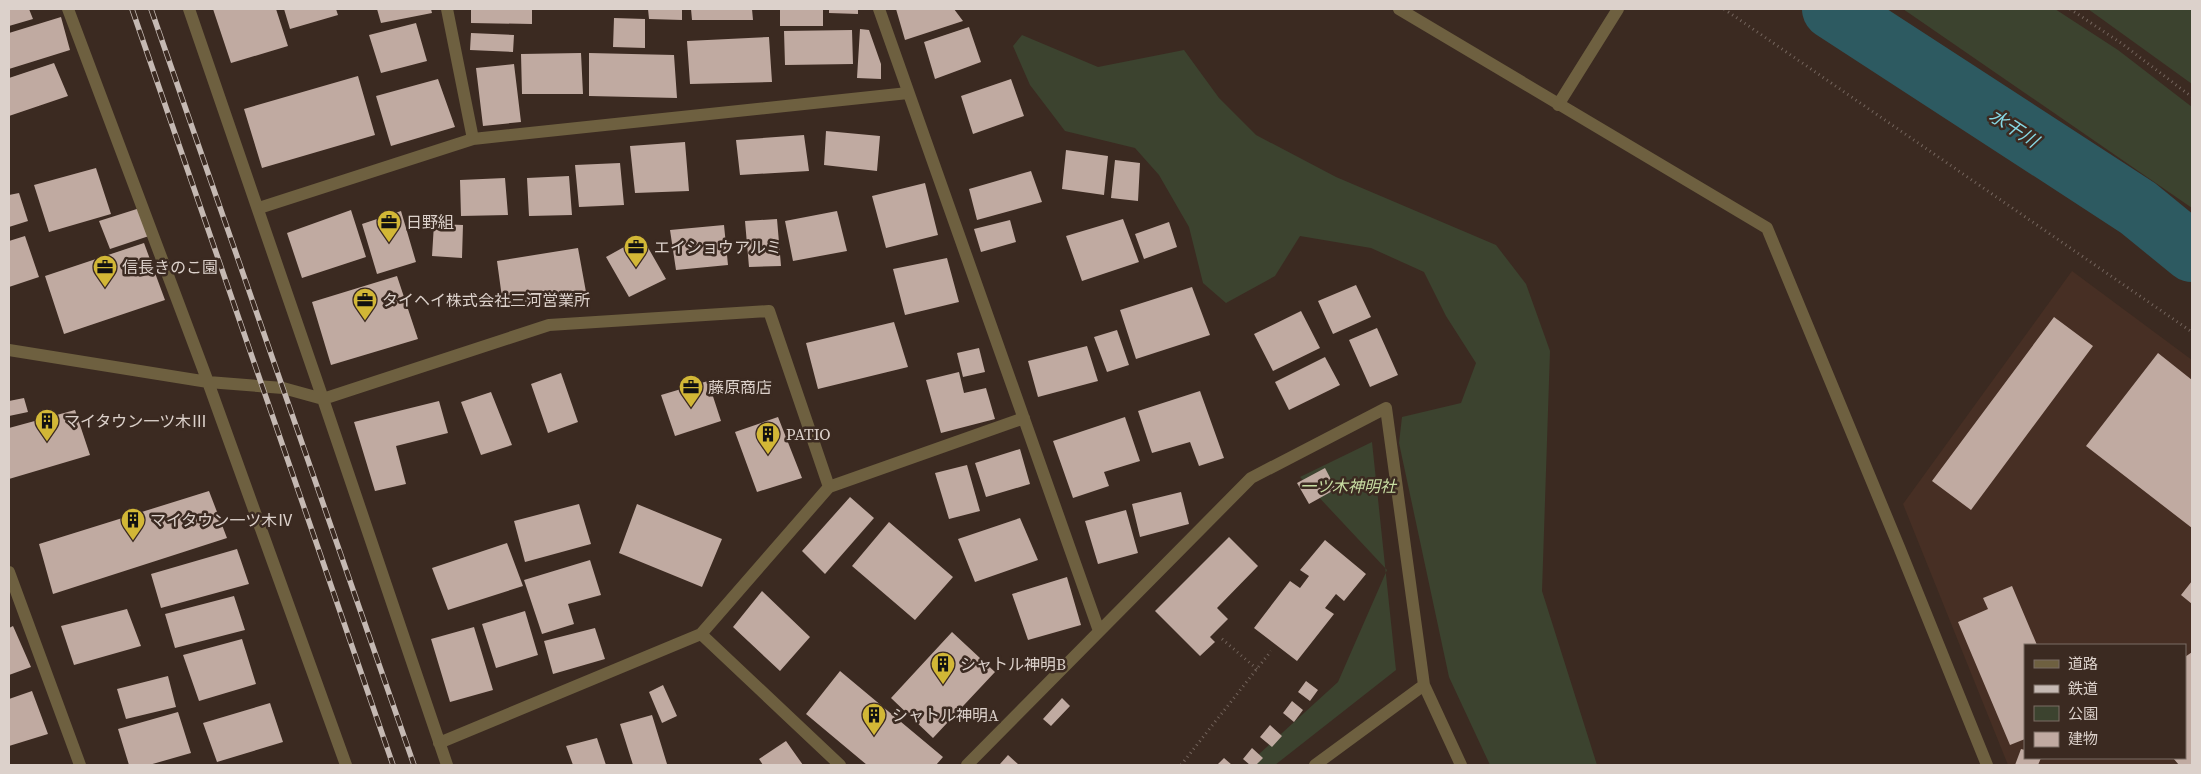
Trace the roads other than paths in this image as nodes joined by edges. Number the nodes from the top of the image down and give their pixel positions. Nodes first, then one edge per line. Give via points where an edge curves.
1 (68, 9) edge
2 (189, 9) edge
3 (447, 9) edge
4 (879, 9) edge
5 (1399, 9) edge
6 (1618, 9) edge
7 (908, 93) junction
8 (1558, 105) junction
9 (473, 139) junction
10 (259, 208) junction
11 (9, 350) edge
12 (208, 382) junction
13 (323, 399) junction
14 (1024, 418) junction
15 (829, 487) junction
16 (9, 572) edge
17 (1099, 631) junction
18 (701, 634) junction
19 (1424, 686) junction
20 (439, 743) junction
21 (80, 765) edge
22 (346, 765) edge
23 (447, 765) edge
24 (840, 765) edge
25 (967, 765) edge
26 (1315, 765) edge
27 (1461, 765) edge
28 (1987, 765) edge

1 - 12 street
2 - 10 street
3 - 9 street
4 - 7 street
5 - 8 street
6 - 8 street
7 - 9 street
7 - 14 street
8 - 28 street via 1766,228
9 - 10 street
10 - 13 street
11 - 12 street
12 - 13 street via 282,388
12 - 22 street
13 - 15 street via 549,325 769,311
13 - 20 street
14 - 15 street
14 - 17 street
15 - 18 street
16 - 21 street
17 - 19 street via 1251,478 1386,408
17 - 25 street
18 - 20 street
18 - 24 street
19 - 26 street
19 - 27 street
20 - 23 street

